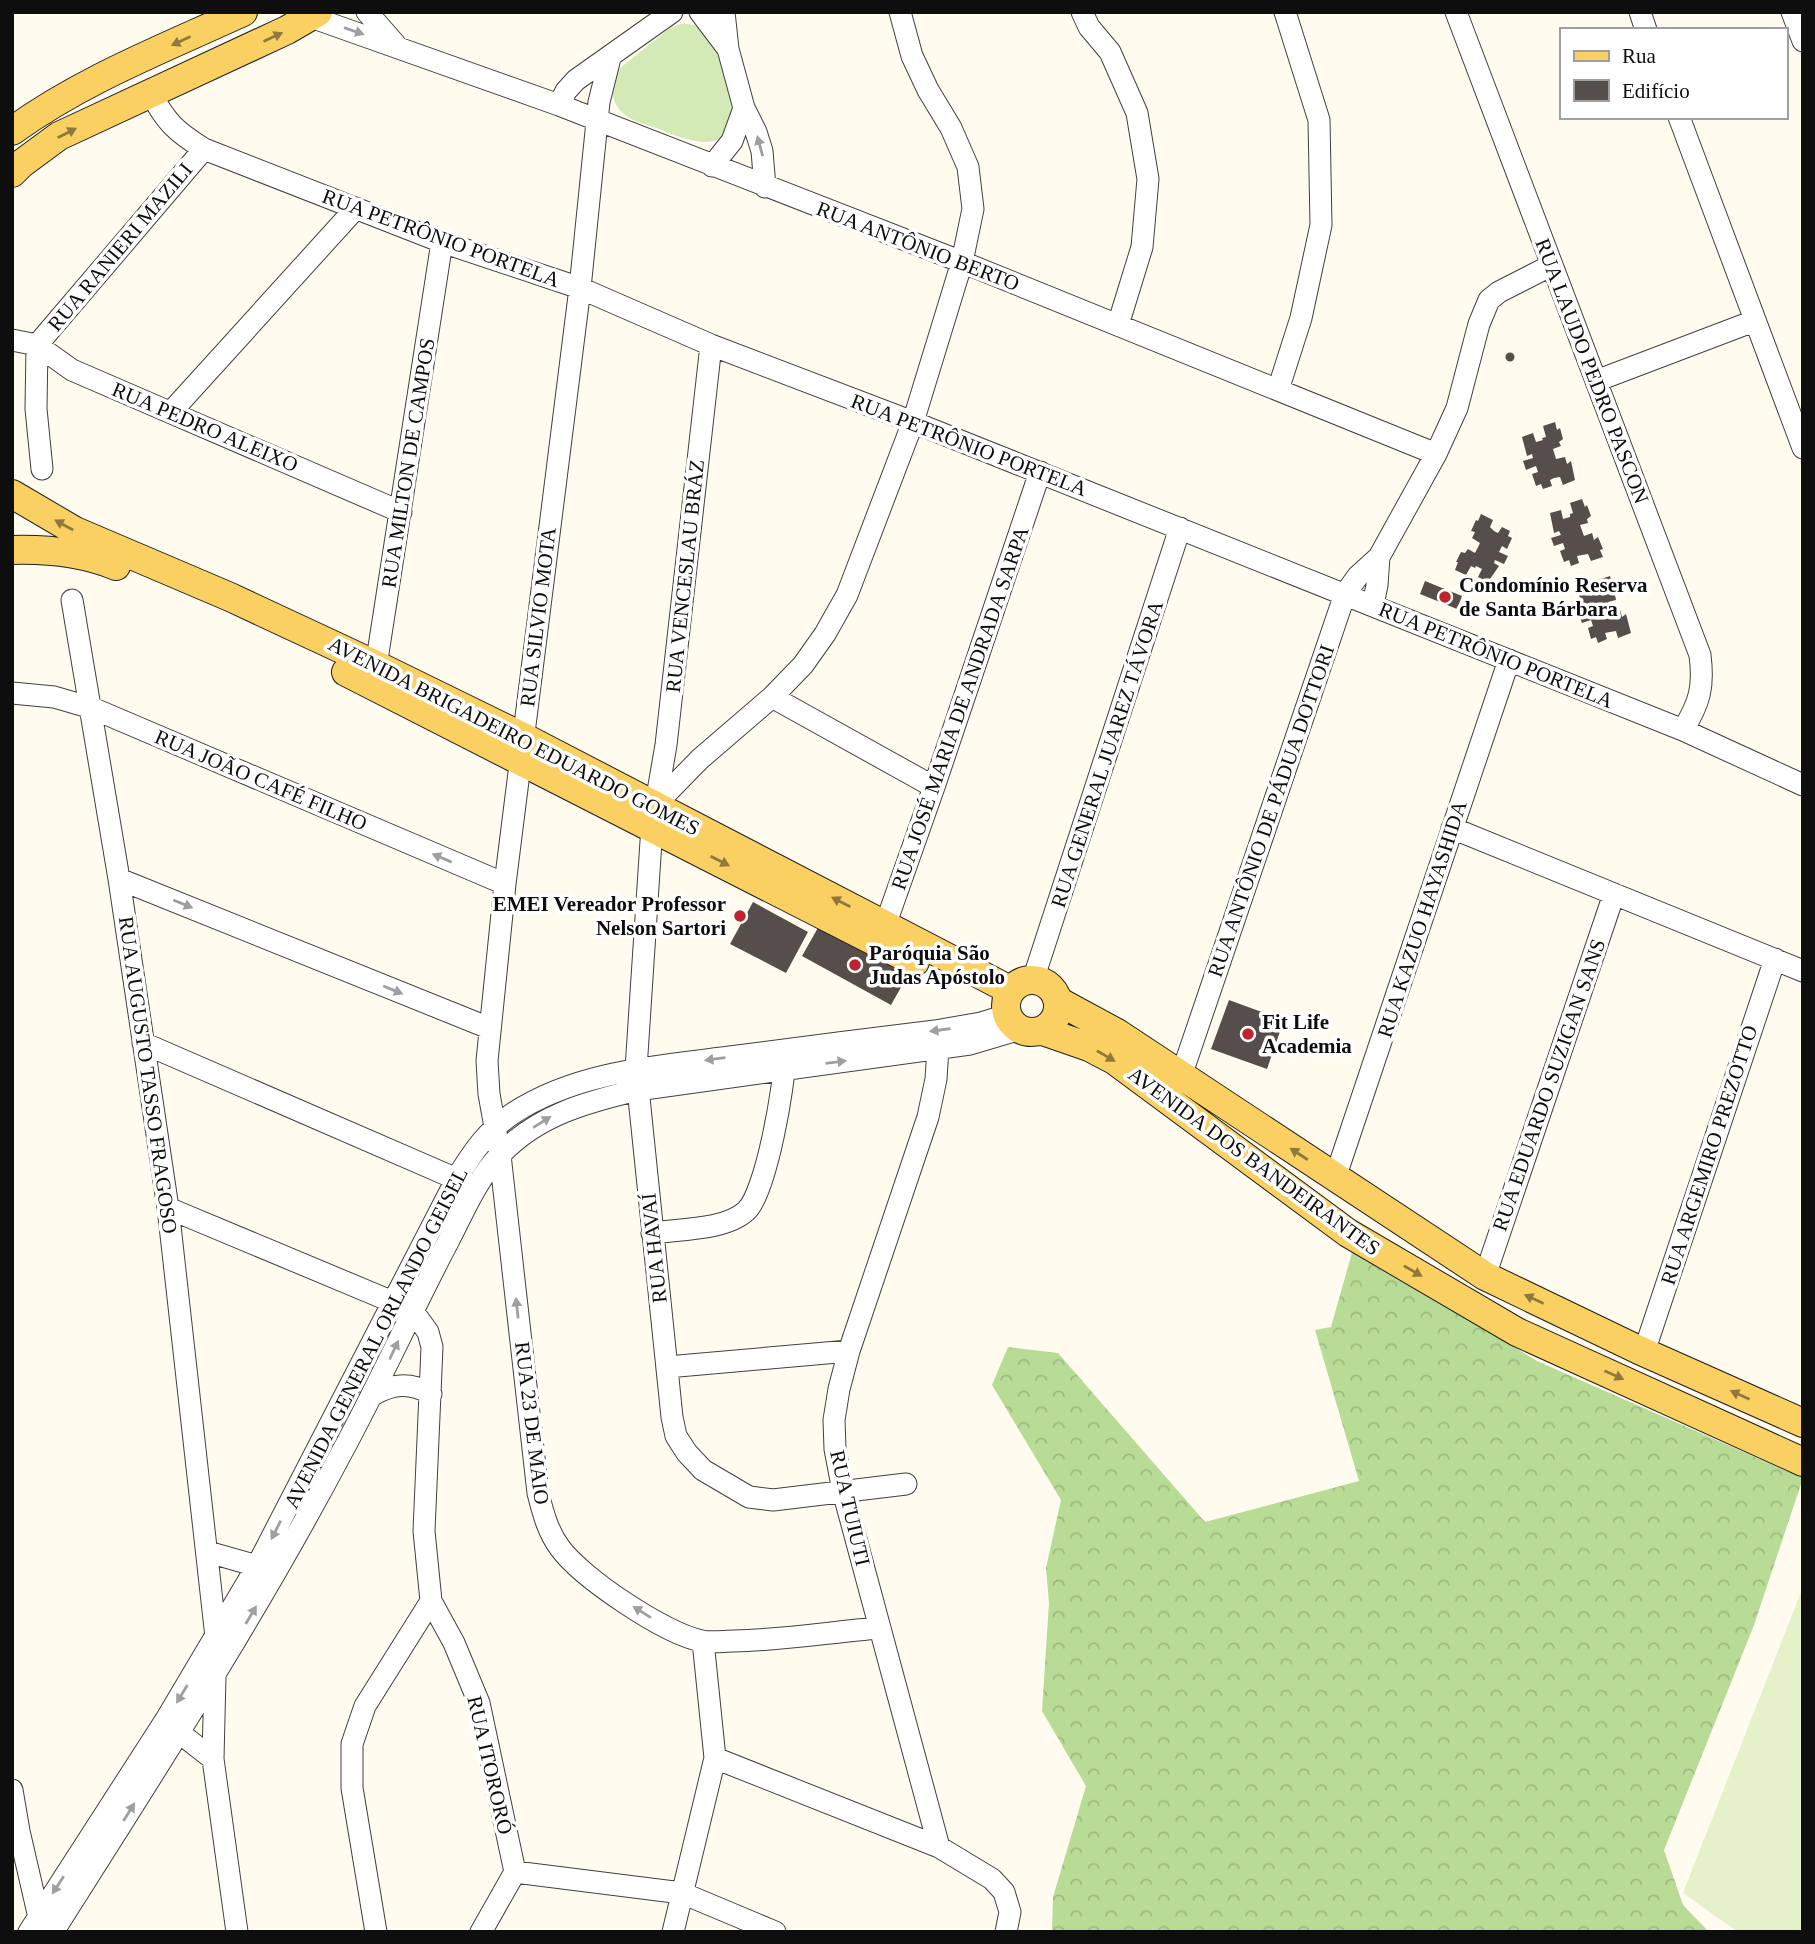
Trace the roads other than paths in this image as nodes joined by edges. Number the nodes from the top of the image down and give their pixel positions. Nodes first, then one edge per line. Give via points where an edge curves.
1 (243, 12) edge
2 (367, 12) edge
3 (672, 12) edge
4 (699, 12) edge
5 (724, 12) edge
6 (900, 12) edge
7 (1082, 12) edge
8 (1285, 12) edge
9 (1456, 12) edge
10 (1792, 12) edge
11 (315, 15) edge
12 (1803, 41) edge
13 (396, 45) junction
14 (728, 49) junction
15 (610, 58) junction
16 (150, 92) junction
17 (559, 105) junction
18 (744, 108) junction
19 (1680, 119) edge
20 (598, 121) junction
21 (12, 131) edge
22 (204, 149) junction
23 (712, 166) junction
24 (12, 173) edge
25 (765, 187) junction
26 (356, 208) junction
27 (442, 242) junction
28 (962, 262) junction
29 (1552, 265) junction
30 (580, 288) junction
31 (1754, 321) junction
32 (1118, 325) junction
33 (12, 340) edge
34 (37, 345) junction
35 (711, 345) junction
36 (1596, 381) junction
37 (1278, 390) junction
38 (172, 412) junction
39 (914, 422) junction
40 (1803, 448) edge
41 (1436, 454) junction
42 (42, 469) dead end
43 (1040, 472) junction
44 (12, 494) edge
45 (401, 513) junction
46 (1180, 528) junction
47 (12, 550) edge
48 (1379, 557) junction
49 (1345, 594) junction
50 (72, 600) dead end
51 (1373, 605) junction
52 (1508, 660) junction
53 (375, 675) junction
54 (12, 693) edge
55 (772, 697) junction
56 (92, 708) junction
57 (1684, 730) junction
58 (666, 746) junction
59 (521, 748) junction
60 (699, 759) junction
61 (1803, 785) edge
62 (934, 787) junction
63 (654, 816) junction
64 (1452, 828) junction
65 (119, 878) junction
66 (505, 884) junction
67 (1614, 894) junction
68 (882, 934) junction
69 (1775, 959) junction
70 (1803, 971) edge
71 (1020, 1009) junction
72 (489, 1028) junction
73 (143, 1043) junction
74 (938, 1049) junction
75 (785, 1059) junction
76 (1181, 1076) junction
77 (637, 1079) junction
78 (494, 1128) junction
79 (500, 1155) junction
80 (457, 1178) junction
81 (1335, 1178) junction
82 (476, 1188) junction
83 (168, 1208) junction
84 (652, 1233) junction
85 (1485, 1276) junction
86 (402, 1307) junction
87 (849, 1351) junction
88 (1644, 1352) junction
89 (667, 1367) junction
90 (431, 1394) junction
91 (1656, 1394) junction
92 (373, 1395) junction
93 (1801, 1423) edge
94 (1803, 1462) edge
95 (906, 1484) dead end
96 (843, 1491) junction
97 (208, 1552) junction
98 (266, 1570) junction
99 (431, 1601) junction
100 (879, 1628) junction
101 (216, 1635) junction
102 (703, 1641) junction
103 (215, 1673) junction
104 (172, 1727) junction
105 (715, 1758) junction
106 (213, 1759) junction
107 (12, 1790) edge
108 (16, 1832) edge
109 (939, 1847) junction
110 (515, 1872) junction
111 (682, 1893) junction
112 (36, 1926) edge
113 (53, 1932) edge
114 (237, 1932) edge
115 (376, 1932) edge
116 (481, 1932) edge
117 (673, 1932) edge
118 (775, 1932) edge
119 (1006, 1932) edge

1 -> 21 main road via 91,83
2 - 13 street, RUA ANTÔNIO BERTO
3 - 15 street
4 - 14 street
5 - 14 street
6 - 28 street via 912,56 968,167 973,209
7 - 32 street via 1110,52 1138,113 1148,178 1142,247
8 - 37 street via 1319,120 1321,225 1301,318
9 - 29 street, RUA LAUDO PEDRO PASCON
10 - 12 street
11 -> 13 street, RUA ANTÔNIO BERTO
16 -> 11 main road
13 - 17 street, RUA ANTÔNIO BERTO
14 - 18 street
15 - 17 street via 576,80
15 - 20 street, RUA SILVIO MOTA
16 - 22 street, RUA PETRÔNIO PORTELA via 163,117 180,135
24 -> 16 main road via 59,136
17 - 20 street, RUA ANTÔNIO BERTO
18 - 23 street via 732,141
25 -> 18 street via 762,151
19 - 31 street
20 - 23 street, RUA ANTÔNIO BERTO
20 - 30 street, RUA SILVIO MOTA
22 - 26 street, RUA PETRÔNIO PORTELA
22 - 34 street, RUA RANIERI MAZILI
23 - 25 street, RUA ANTÔNIO BERTO
25 - 28 street, RUA ANTÔNIO BERTO
26 - 27 street, RUA PETRÔNIO PORTELA
26 - 38 street
27 - 30 street, RUA PETRÔNIO PORTELA
27 - 45 street, RUA MILTON DE CAMPOS
28 - 32 street, RUA ANTÔNIO BERTO
28 - 39 street
29 - 36 street, RUA LAUDO PEDRO PASCON
29 - 41 street, RUA ANTÔNIO DE PÁDUA DOTTORI via 1489,300 1457,408
30 - 35 street, RUA PETRÔNIO PORTELA
30 - 59 street, RUA SILVIO MOTA
31 - 36 street
31 - 40 street
32 - 37 street, RUA ANTÔNIO BERTO
33 - 34 street, RUA PEDRO ALEIXO
34 - 38 street, RUA PEDRO ALEIXO via 72,370
34 - 42 street via 36,409
35 - 39 street, RUA PETRÔNIO PORTELA
35 - 58 street, RUA VENCESLAU BRÁZ
36 - 57 street, RUA LAUDO PEDRO PASCON via 1700,655 1703,681 1697,707
37 - 41 street, RUA ANTÔNIO BERTO
38 - 45 street, RUA PEDRO ALEIXO
39 - 43 street, RUA PETRÔNIO PORTELA
39 - 55 street via 847,595 803,665
41 - 48 street, RUA ANTÔNIO DE PÁDUA DOTTORI
43 - 46 street, RUA PETRÔNIO PORTELA
43 - 62 street, RUA JOSÉ MARIA DE ANDRADA SARPA
53 -> 44 main road, AVENIDA BRIGADEIRO EDUARDO GOMES via 230,597 75,531
45 - 53 street, RUA MILTON DE CAMPOS
46 - 49 street, RUA PETRÔNIO PORTELA
46 - 71 street, RUA GENERAL JUAREZ TÁVORA
47 - 53 main road, AVENIDA BRIGADEIRO EDUARDO GOMES via 64,551 99,559
48 - 49 street, RUA ANTÔNIO DE PÁDUA DOTTORI
48 - 51 street, RUA ANTÔNIO DE PÁDUA DOTTORI
49 - 51 street, RUA PETRÔNIO PORTELA
49 - 76 street, RUA ANTÔNIO DE PÁDUA DOTTORI
50 - 56 street, RUA AUGUSTO TASSO FRAGOSO
51 - 52 street, RUA PETRÔNIO PORTELA
52 - 57 street, RUA PETRÔNIO PORTELA
52 - 64 street, RUA KAZUO HAYASHIDA
53 - 59 main road, AVENIDA BRIGADEIRO EDUARDO GOMES
54 - 56 street, RUA JOÃO CAFÉ FILHO via 54,697
55 - 60 street
55 - 62 street
56 - 65 street, RUA AUGUSTO TASSO FRAGOSO
66 -> 56 street, RUA JOÃO CAFÉ FILHO
57 - 61 street, RUA PETRÔNIO PORTELA
58 - 60 street
58 - 63 street, RUA VENCESLAU BRÁZ
59 - 63 main road, AVENIDA BRIGADEIRO EDUARDO GOMES
59 - 66 street, RUA SILVIO MOTA
60 - 63 street
62 - 68 street, RUA JOSÉ MARIA DE ANDRADA SARPA
63 - 68 main road, AVENIDA BRIGADEIRO EDUARDO GOMES
63 - 77 street, RUA HAVAÍ
64 - 67 street
64 - 81 street, RUA KAZUO HAYASHIDA
65 -> 72 street
65 - 73 street, RUA AUGUSTO TASSO FRAGOSO
66 - 72 street, RUA SILVIO MOTA
67 - 69 street
67 - 85 street, RUA EDUARDO SUZIGAN SANS
68 - 71 main road, AVENIDA BRIGADEIRO EDUARDO GOMES
69 - 70 street
69 - 88 street, RUA ARGEMIRO PREZOTTO
71 - 74 street, AVENIDA GENERAL ORLANDO GEISEL via 970,1044
71 -> 75 street, AVENIDA GENERAL ORLANDO GEISEL via 981,1023
71 - 76 main road, AVENIDA DOS BANDEIRANTES via 1056,1018 1058,1001
71 -> 91 main road, AVENIDA DOS BANDEIRANTES via 1114,1060 1359,1239 1517,1332
72 - 78 street, RUA SILVIO MOTA via 487,1061
73 - 80 street
73 - 83 street, RUA AUGUSTO TASSO FRAGOSO
75 -> 74 street, AVENIDA GENERAL ORLANDO GEISEL
74 - 87 street, RUA TUIUTI via 928,1117
75 - 77 street, AVENIDA GENERAL ORLANDO GEISEL
75 - 84 street via 760,1188 747,1211 726,1223
81 -> 76 main road, AVENIDA DOS BANDEIRANTES
77 - 78 street, AVENIDA GENERAL ORLANDO GEISEL via 583,1082 542,1098
79 -> 77 street, AVENIDA GENERAL ORLANDO GEISEL via 551,1117
77 - 84 street, RUA HAVAÍ
78 - 79 street, RUA SILVIO MOTA
78 - 80 street, AVENIDA GENERAL ORLANDO GEISEL
79 - 82 street, AVENIDA GENERAL ORLANDO GEISEL
102 -> 79 street, RUA 23 DE MAIO via 665,1626 600,1586 559,1547 546,1523 538,1493
80 - 82 street
80 - 86 street, AVENIDA GENERAL ORLANDO GEISEL
81 - 85 main road, AVENIDA DOS BANDEIRANTES
82 - 86 street, AVENIDA GENERAL ORLANDO GEISEL
83 - 86 street
83 - 97 street, RUA AUGUSTO TASSO FRAGOSO
84 - 89 street, RUA HAVAÍ
88 -> 85 main road, AVENIDA DOS BANDEIRANTES
86 - 90 street, RUA ITORORÓ via 428,1332
92 -> 86 street, AVENIDA GENERAL ORLANDO GEISEL
86 -> 98 street, AVENIDA GENERAL ORLANDO GEISEL
87 - 89 street
87 - 96 street, RUA TUIUTI via 834,1420
93 -> 88 main road, AVENIDA DOS BANDEIRANTES
89 - 96 street, RUA HAVAÍ via 676,1436 703,1470 749,1497 773,1500
90 - 92 street via 401,1385
90 - 99 street, RUA ITORORÓ via 424,1531
91 - 93 main road
91 - 94 main road, AVENIDA DOS BANDEIRANTES
92 - 98 street, AVENIDA GENERAL ORLANDO GEISEL
95 - 96 street, RUA HAVAÍ
96 - 100 street, RUA TUIUTI
97 - 98 street
97 - 101 street, RUA AUGUSTO TASSO FRAGOSO
98 - 101 street, AVENIDA GENERAL ORLANDO GEISEL
103 -> 98 street, AVENIDA GENERAL ORLANDO GEISEL
99 - 110 street, RUA ITORORÓ via 479,1703
99 - 115 street via 365,1706 352,1744 352,1788
100 - 102 street, RUA 23 DE MAIO
100 - 109 street, RUA TUIUTI
101 - 103 street, RUA AUGUSTO TASSO FRAGOSO
101 -> 104 street, AVENIDA GENERAL ORLANDO GEISEL
102 - 105 street
103 - 104 street, AVENIDA GENERAL ORLANDO GEISEL
103 - 106 street, RUA AUGUSTO TASSO FRAGOSO
104 - 106 street
104 -> 112 street, AVENIDA GENERAL ORLANDO GEISEL
113 -> 104 street, AVENIDA GENERAL ORLANDO GEISEL
105 - 109 street
105 - 111 street
106 - 114 street, RUA AUGUSTO TASSO FRAGOSO
107 - 108 street
108 - 112 street
109 - 119 street via 992,1879 1004,1892 1010,1912
110 - 111 street
110 - 116 street
111 - 117 street
111 - 118 street

